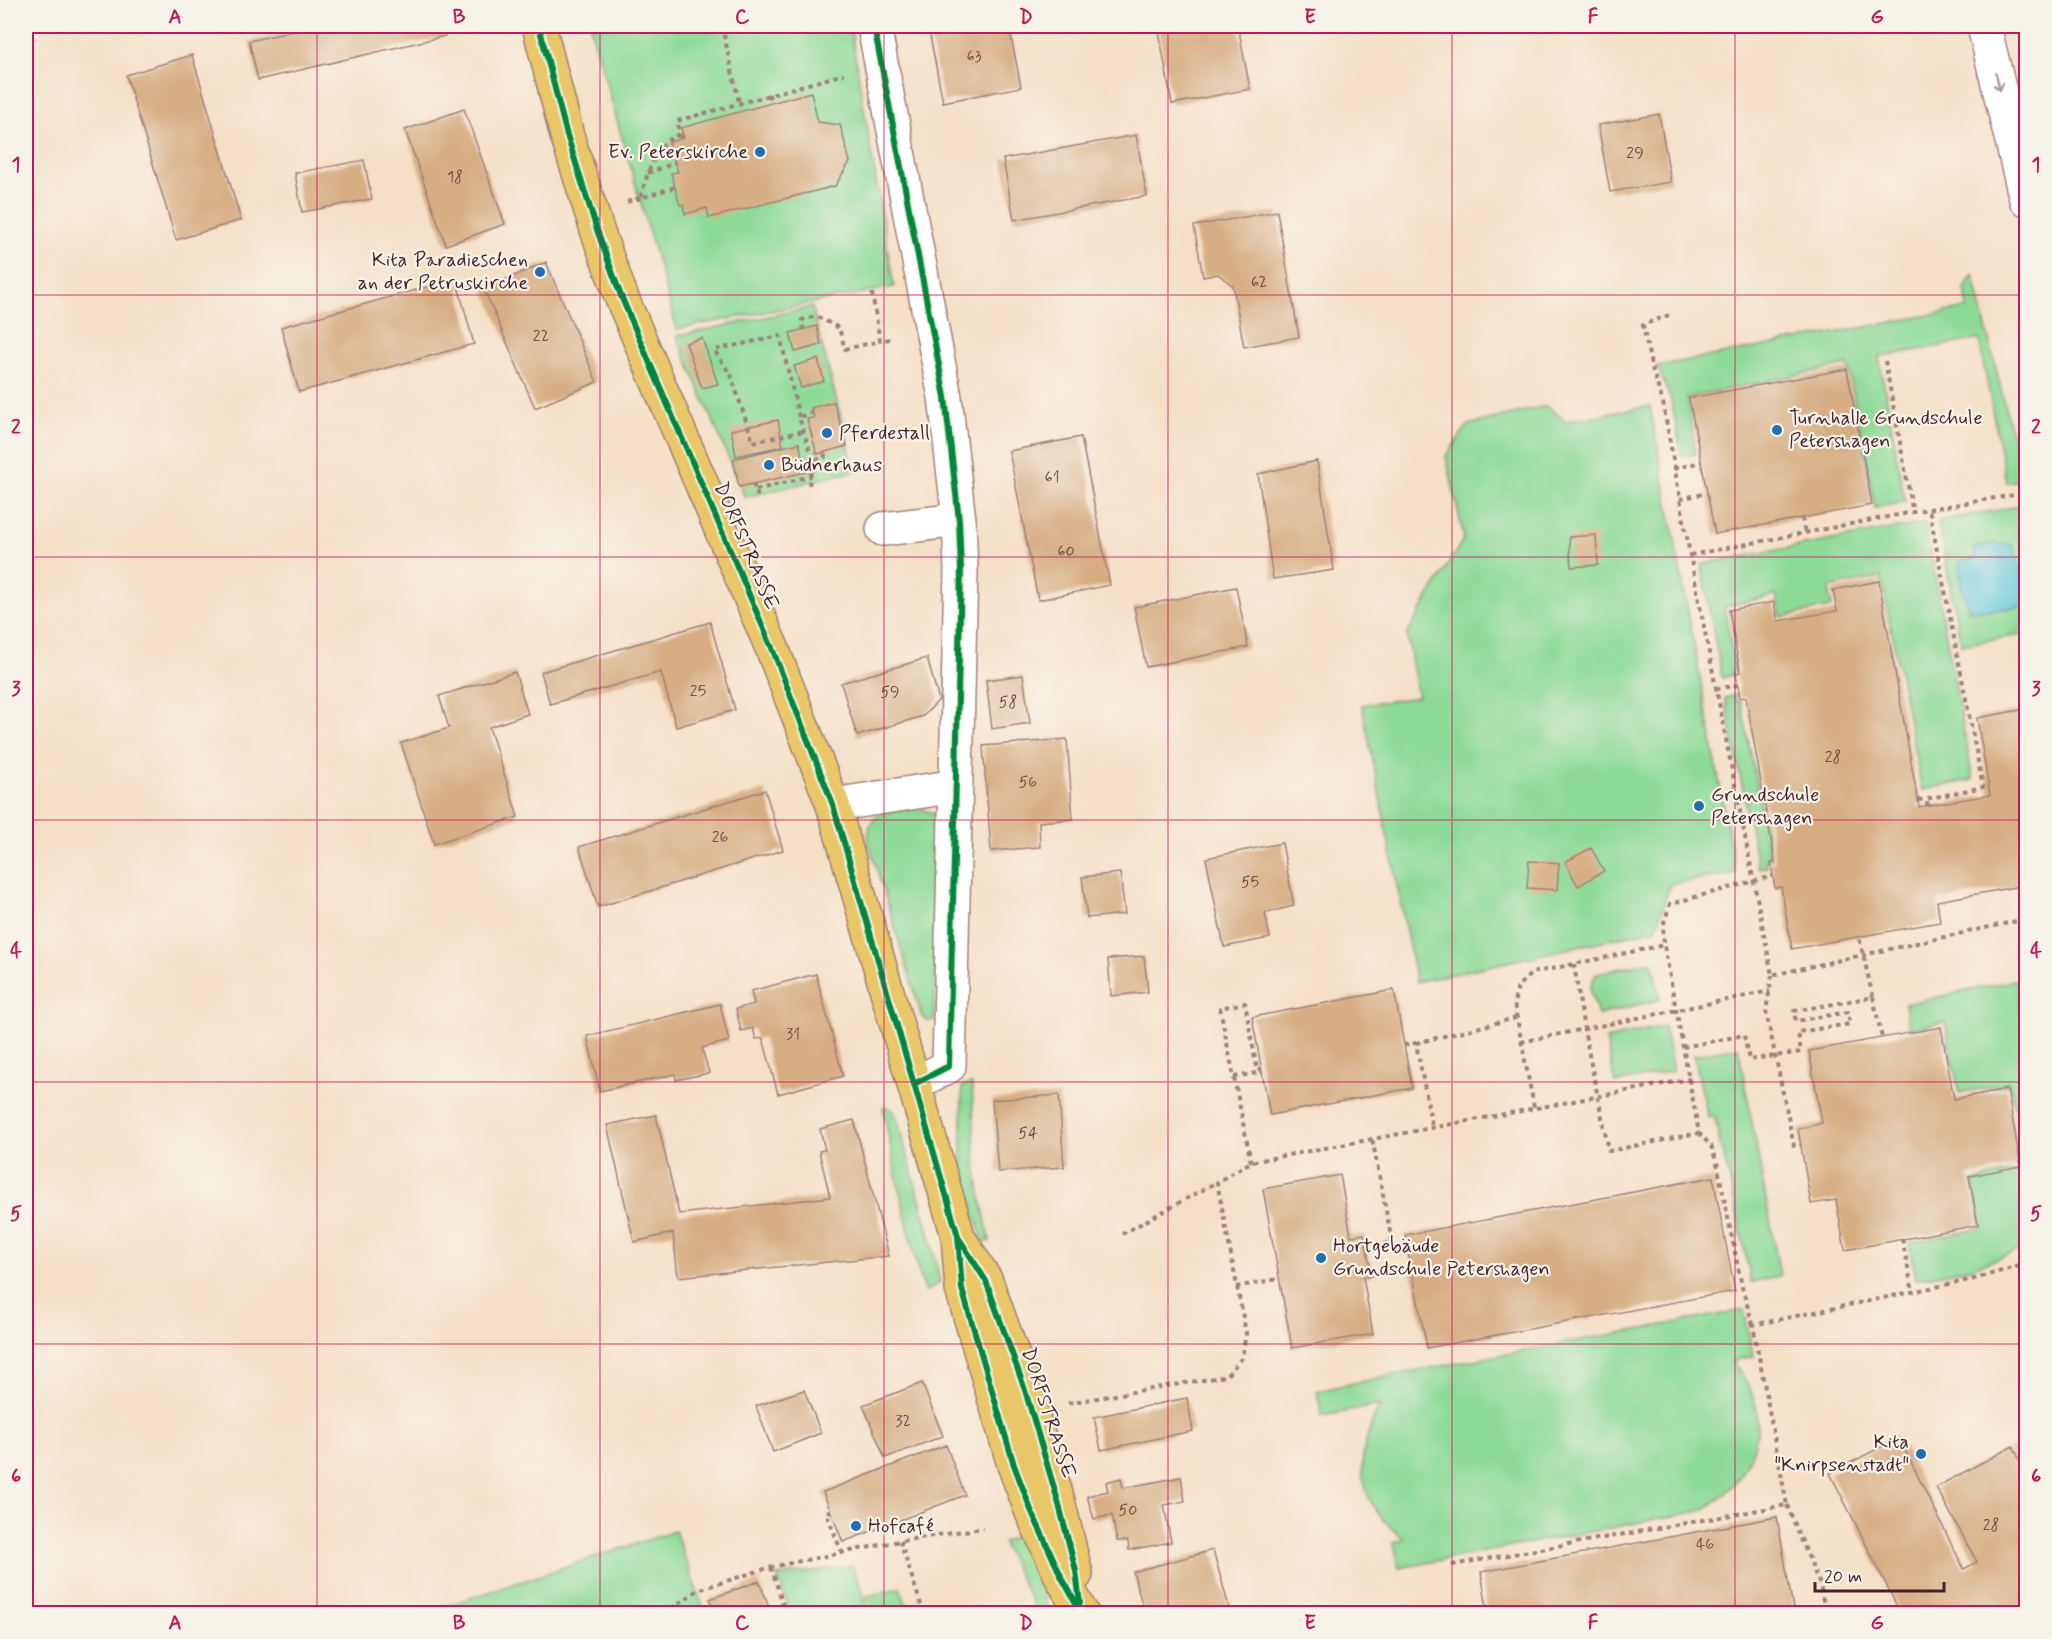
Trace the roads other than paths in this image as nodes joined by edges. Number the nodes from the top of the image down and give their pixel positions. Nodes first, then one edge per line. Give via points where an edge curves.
1 (539, 26) edge
2 (874, 26) edge
3 (1984, 26) edge
4 (2026, 198) edge
5 (959, 520) junction
6 (883, 529) dead end
7 (956, 786) junction
8 (833, 805) junction
9 (914, 1084) junction
10 (1081, 1611) edge

1 - 8 main road, DORFSTRASSE via 566,132 621,296 772,648
2 - 5 street via 945,398
3 -> 4 street
5 - 6 street
5 - 7 street via 961,609
7 - 8 street
7 - 9 street via 949,1066
8 - 9 main road, DORFSTRASSE
9 - 10 main road, DORFSTRASSE via 958,1236 986,1281 1024,1387 1076,1571

